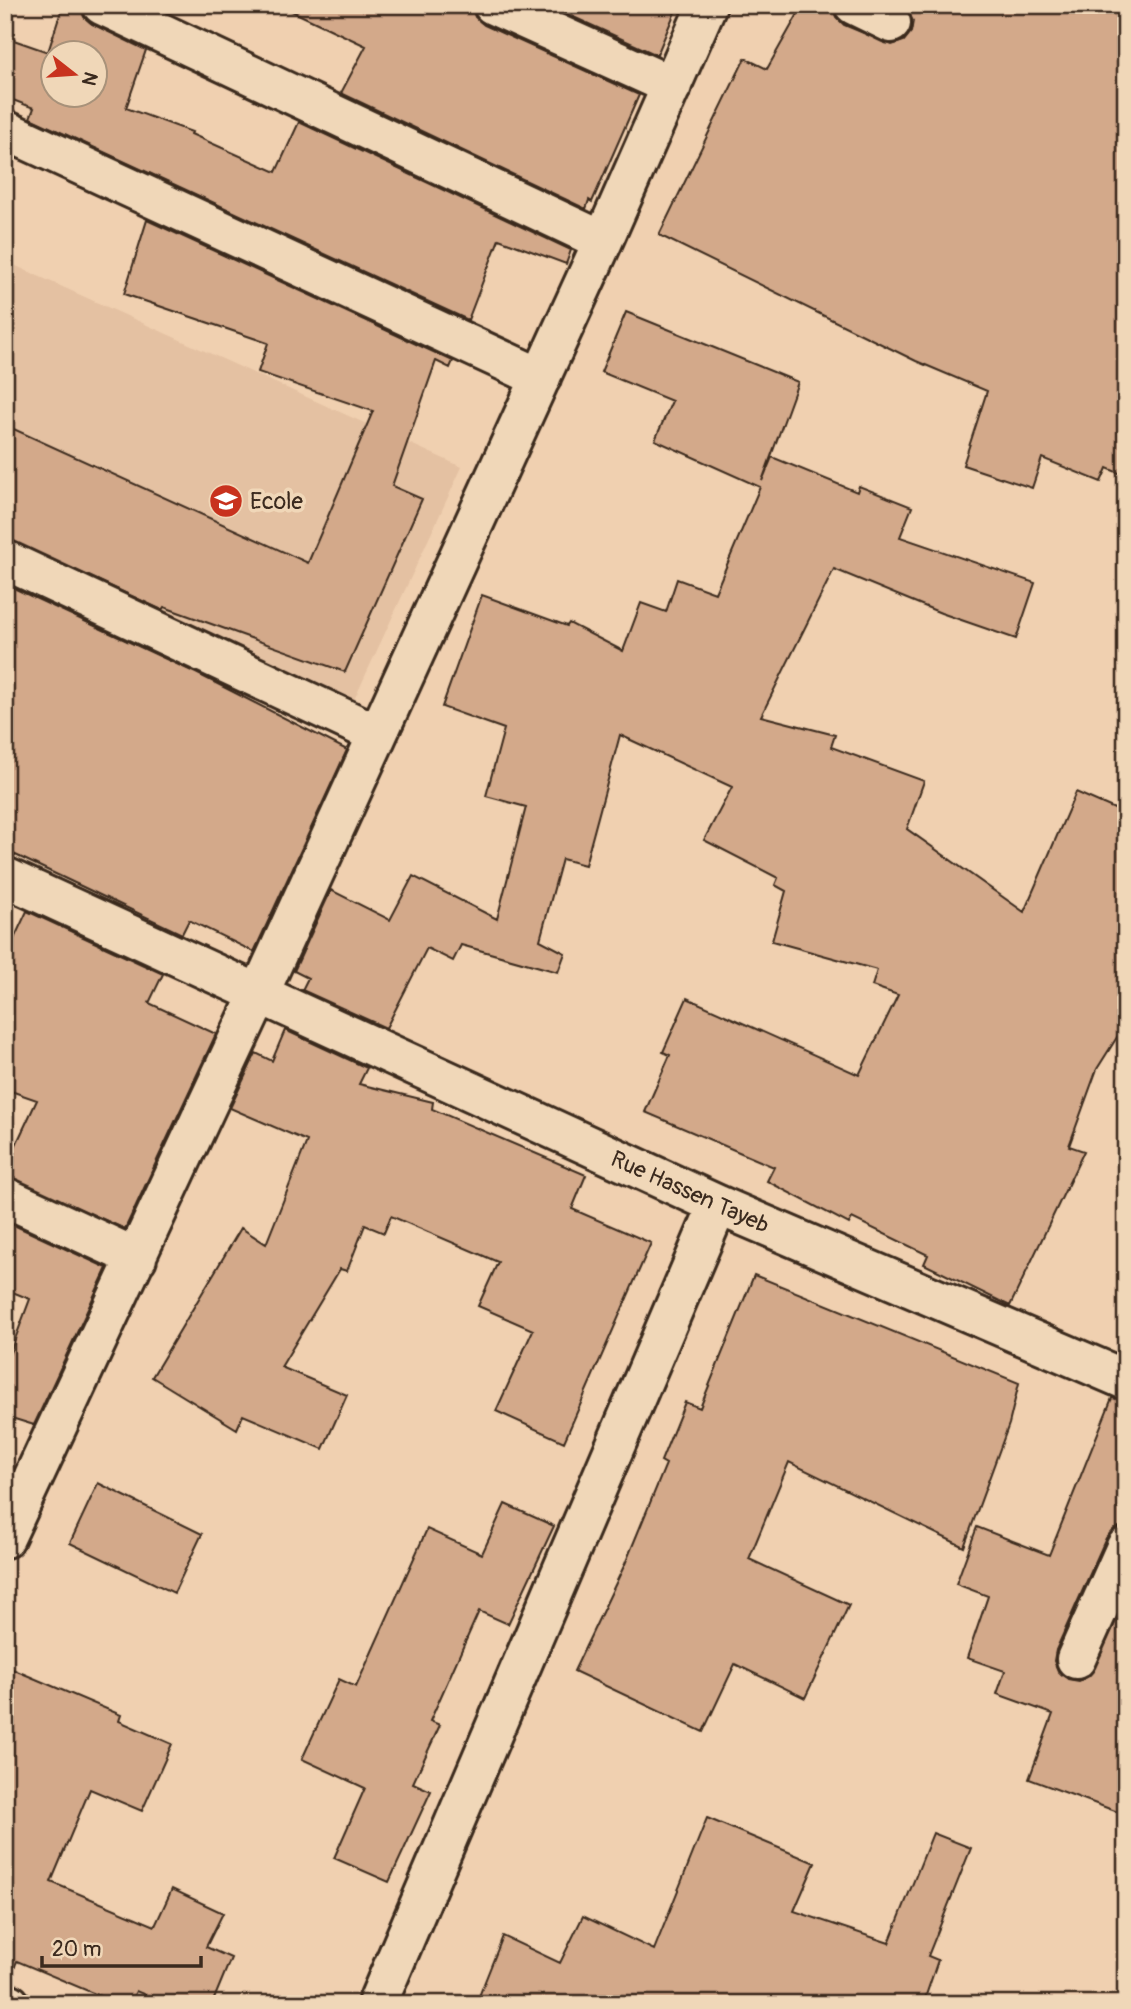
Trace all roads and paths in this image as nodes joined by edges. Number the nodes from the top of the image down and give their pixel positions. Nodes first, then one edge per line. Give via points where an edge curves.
1 (102, 5) edge
2 (493, 5) edge
3 (707, 5) edge
4 (854, 5) edge
5 (891, 23) dead end
6 (672, 86) junction
7 (5, 130) edge
8 (603, 241) junction
9 (541, 378) junction
10 (5, 560) edge
11 (377, 734) junction
12 (5, 877) edge
13 (259, 994) junction
14 (5, 1197) edge
15 (718, 1205) junction
16 (138, 1258) junction
17 (1126, 1380) edge
18 (8, 1523) edge
19 (1126, 1547) edge
20 (1076, 1659) dead end
21 (377, 2004) edge

1 - 8 street
2 - 6 street
3 - 6 street
4 - 5 street
6 - 8 street
7 - 9 street
8 - 9 street
9 - 11 street
10 - 11 street
11 - 13 street
12 - 13 street, Rue Hassen Tayeb
13 - 15 street, Rue Hassen Tayeb
13 - 16 street
14 - 16 street
15 - 17 street, Rue Hassen Tayeb
15 - 21 street
16 - 18 street
19 - 20 street

